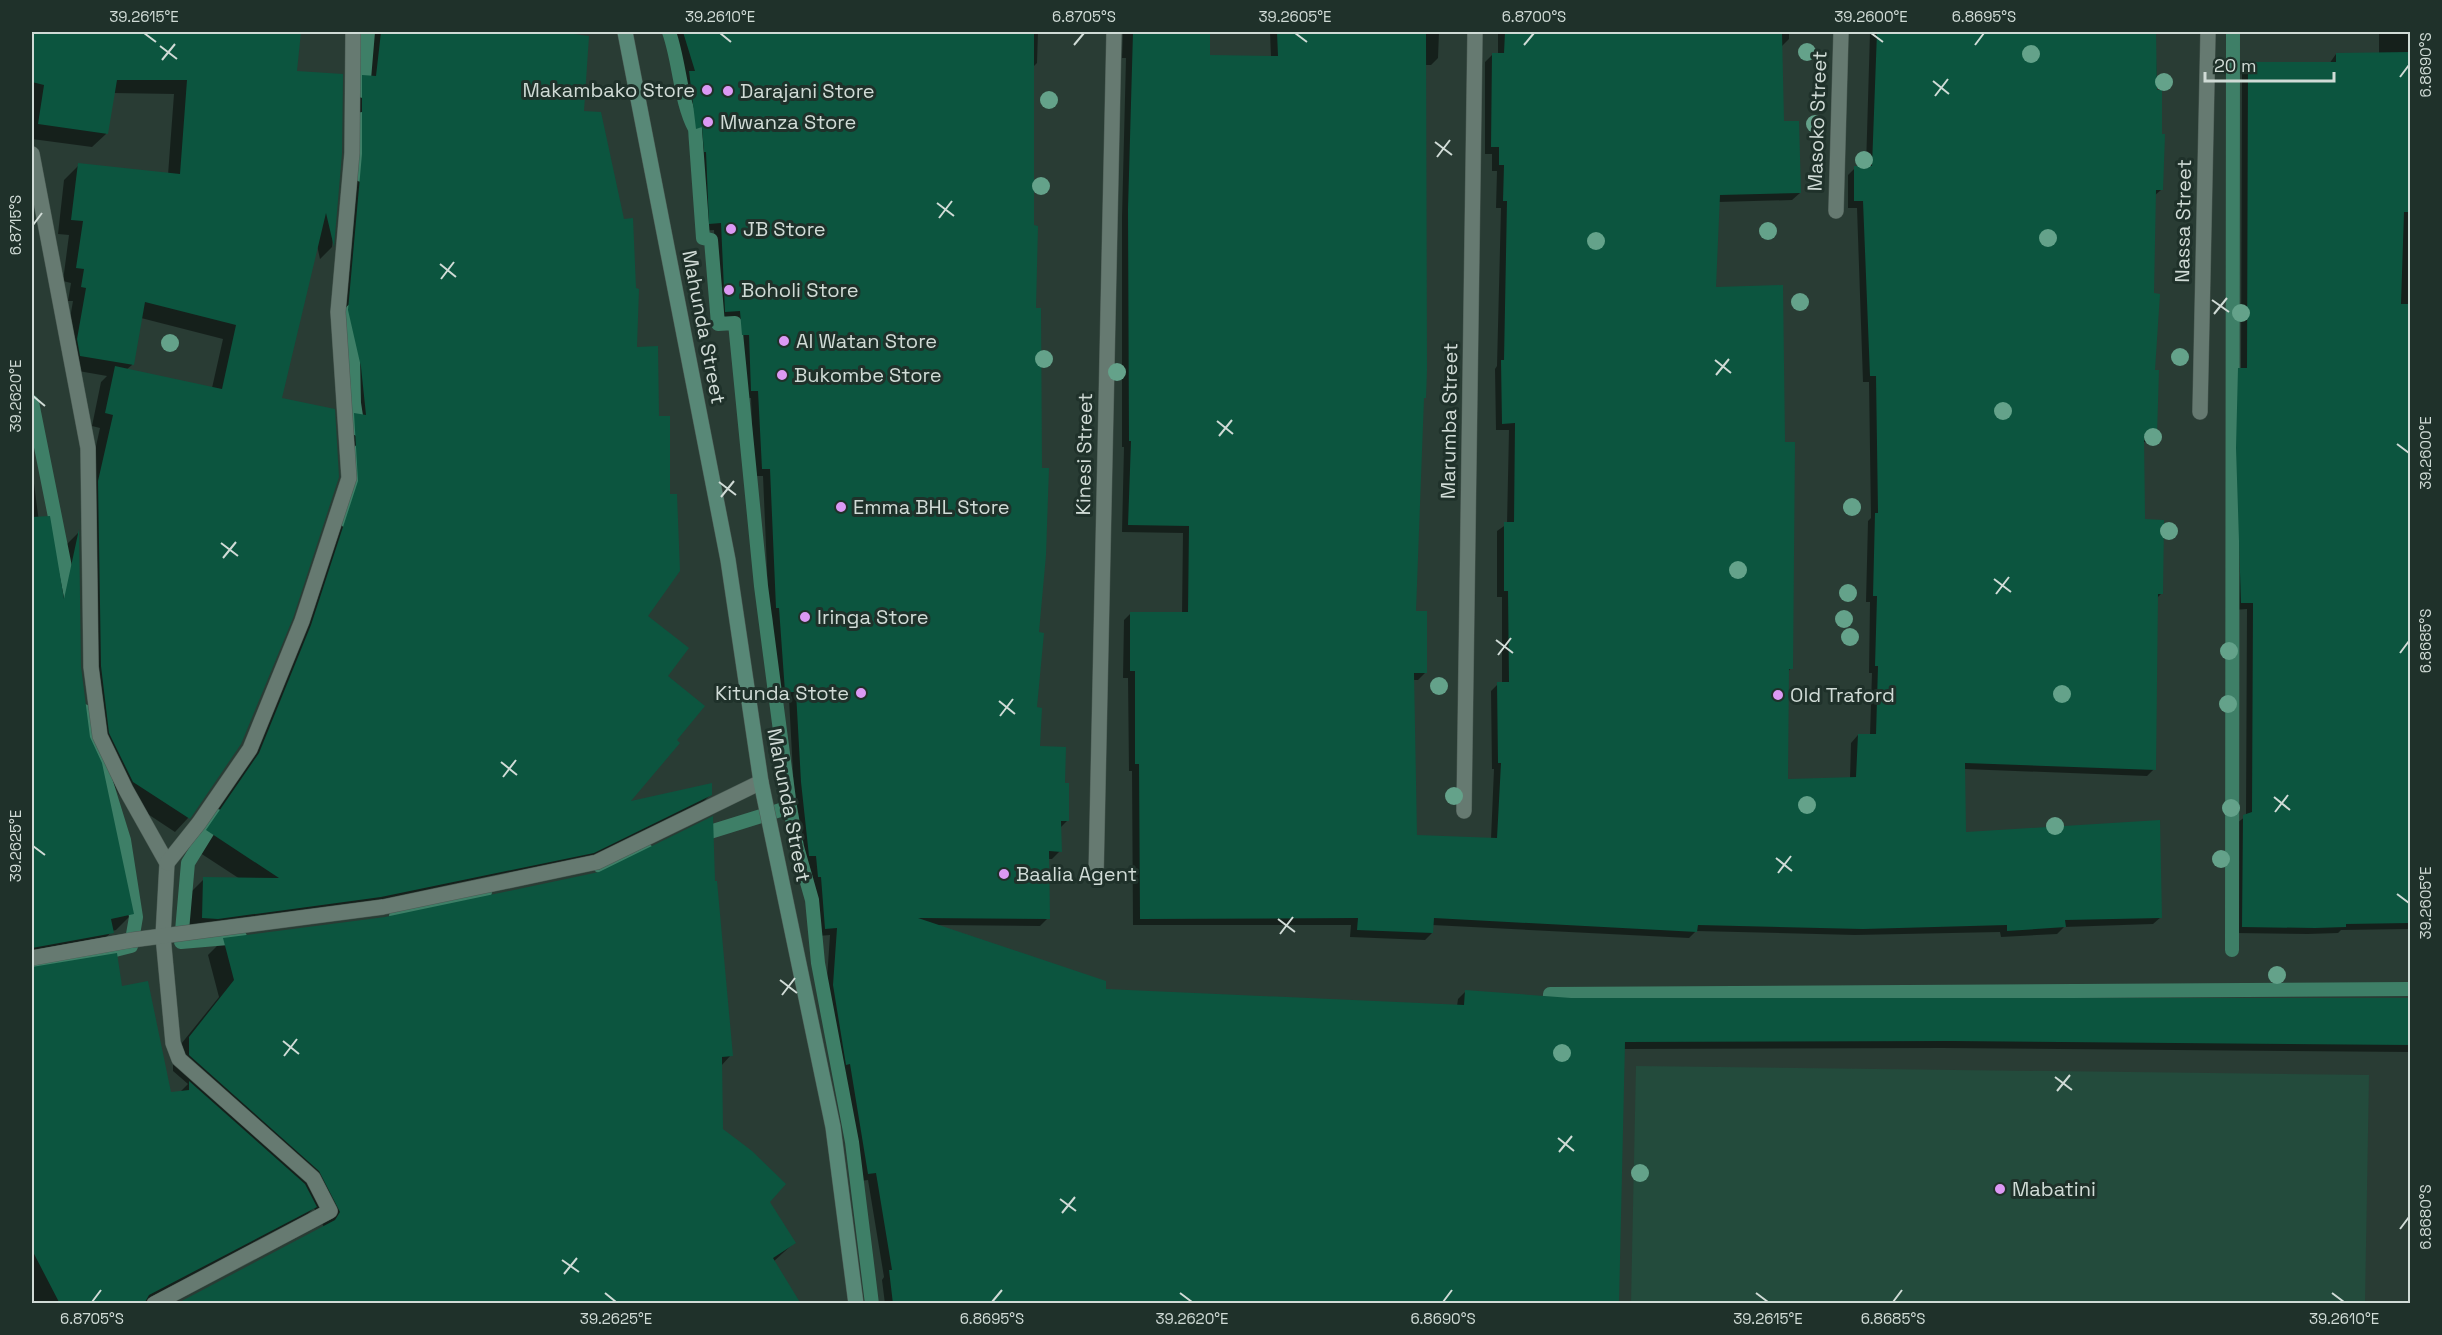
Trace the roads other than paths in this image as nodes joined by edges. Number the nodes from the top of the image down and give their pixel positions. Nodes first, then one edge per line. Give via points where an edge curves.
1 (353, 32) edge
2 (625, 32) edge
3 (1114, 32) edge
4 (1475, 32) edge
5 (1841, 32) edge
6 (2208, 32) edge
7 (32, 154) edge
8 (1836, 211) dead end
9 (2200, 412) dead end
10 (761, 782) junction
11 (1464, 811) dead end
12 (166, 863) junction
13 (1096, 877) dead end
14 (163, 936) junction
15 (32, 958) edge
16 (154, 1304) edge
17 (856, 1304) edge

1 - 12 street via 352,153 338,312 349,478 302,621 249,749 199,823
2 - 10 street, Mahunda Street via 728,560
3 - 13 street, Kinesi Street
4 - 11 street, Marumba Street
5 - 8 street, Masoko Street
6 - 9 street, Nassa Street
7 - 12 street via 88,448 91,667 100,736
10 - 14 street via 597,862 383,907
10 - 17 street, Mahunda Street via 833,1127
12 - 14 street
14 - 15 street
14 - 16 street via 172,1043 179,1059 313,1178 330,1210

